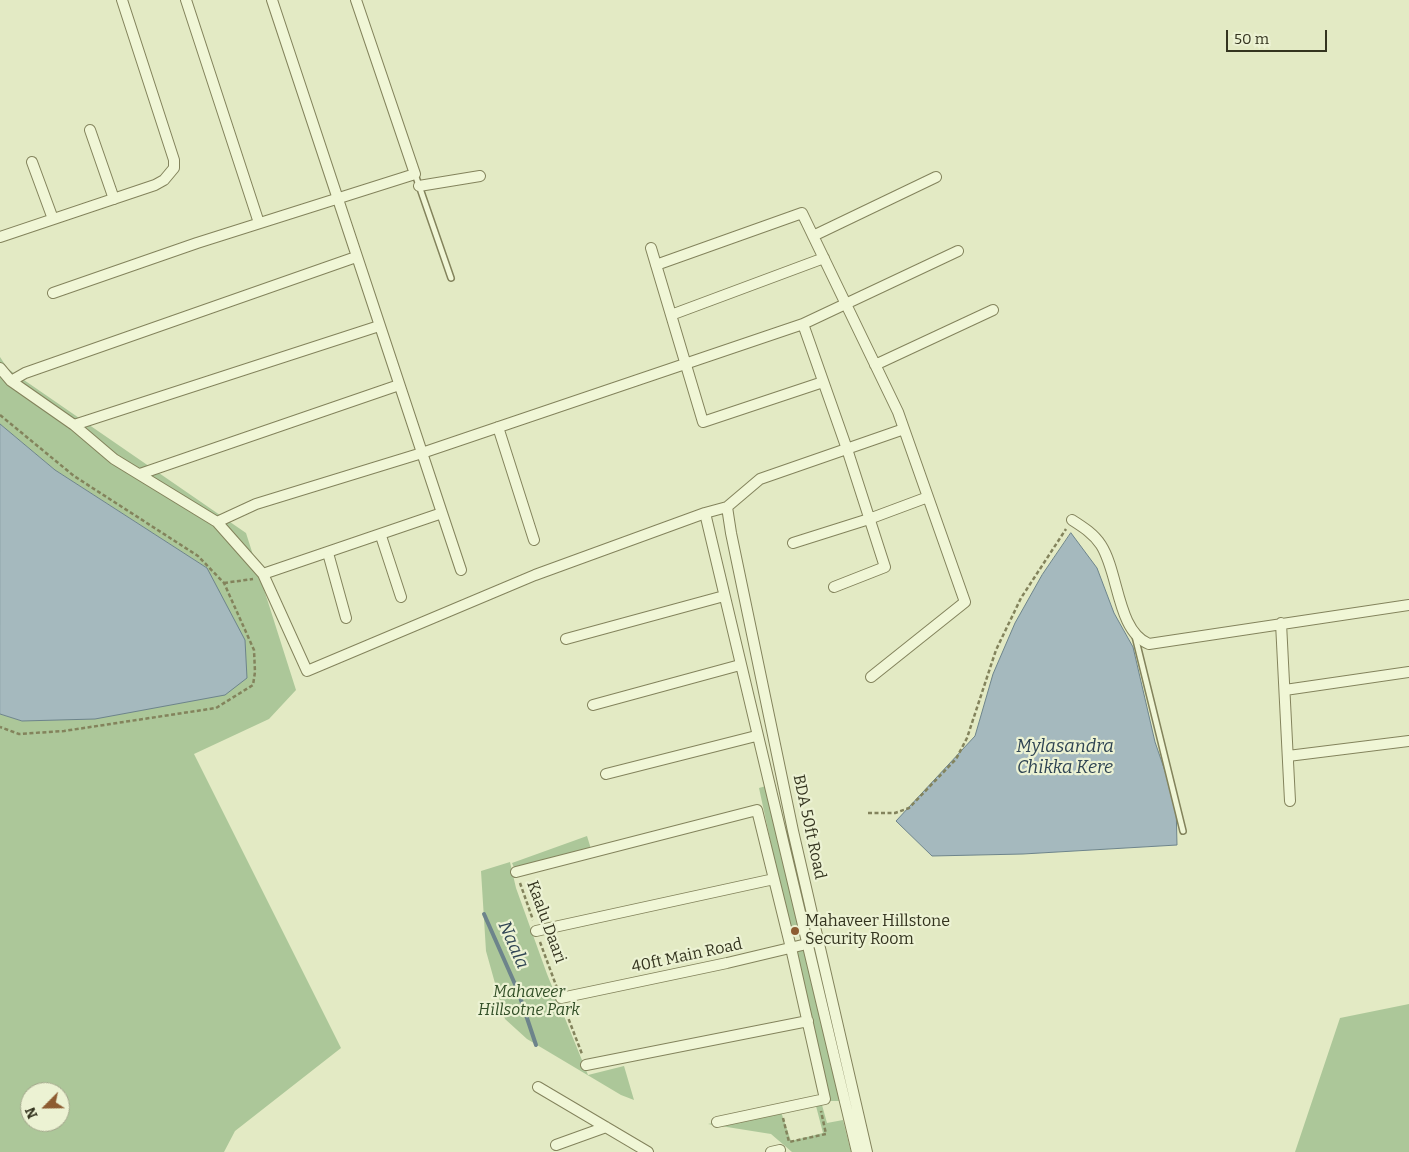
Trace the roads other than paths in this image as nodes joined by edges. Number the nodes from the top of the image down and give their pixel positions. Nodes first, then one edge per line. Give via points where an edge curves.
1 (122, 0) edge
2 (186, 0) edge
3 (272, 0) edge
4 (356, 0) edge
5 (90, 130) dead end
6 (32, 162) dead end
7 (416, 174) junction
8 (480, 176) dead end
9 (936, 177) dead end
10 (419, 186) junction
11 (337, 198) junction
12 (114, 199) junction
13 (53, 219) junction
14 (259, 223) junction
15 (813, 236) junction
16 (0, 238) edge
17 (651, 248) dead end
18 (958, 251) dead end
19 (356, 257) junction
20 (824, 258) junction
21 (656, 265) junction
22 (451, 278) dead end
23 (53, 293) dead end
24 (846, 304) junction
25 (993, 310) dead end
26 (671, 316) junction
27 (803, 324) junction
28 (379, 326) junction
29 (686, 364) junction
30 (875, 365) junction
31 (0, 368) edge
32 (11, 381) junction
33 (823, 382) junction
34 (399, 385) junction
35 (74, 425) junction
36 (498, 427) junction
37 (904, 429) junction
38 (847, 449) junction
39 (422, 452) junction
40 (140, 474) junction
41 (928, 497) junction
42 (727, 507) junction
43 (442, 513) junction
44 (705, 514) junction
45 (869, 519) junction
46 (1072, 520) road end
47 (217, 522) junction
48 (381, 536) junction
49 (534, 540) dead end
50 (793, 543) dead end
51 (328, 553) junction
52 (460, 570) dead end
53 (263, 575) junction
54 (834, 586) dead end
55 (724, 596) junction
56 (400, 597) dead end
57 (1409, 605) edge
58 (346, 618) dead end
59 (1281, 623) junction
60 (1135, 635) junction
61 (566, 639) dead end
62 (740, 665) junction
63 (1409, 672) edge
64 (871, 677) dead end
65 (1285, 690) junction
66 (593, 705) dead end
67 (756, 736) junction
68 (1409, 742) edge
69 (1288, 756) junction
70 (606, 774) dead end
71 (1290, 801) dead end
72 (1183, 831) dead end
73 (516, 872) road end
74 (774, 879) junction
75 (536, 931) road end
76 (814, 942) junction
77 (791, 948) junction
78 (561, 998) road end
79 (808, 1021) junction
80 (586, 1065) road end
81 (538, 1087) dead end
82 (717, 1122) dead end
83 (606, 1127) junction
84 (556, 1145) dead end
85 (648, 1152) edge
86 (857, 1152) edge
87 (867, 1152) edge

1 - 12 street via 174,168 164,180
2 - 14 street
3 - 11 street
4 - 7 street
5 - 12 street
6 - 13 street
7 - 10 lane
7 - 11 street
8 - 10 street
9 - 15 street
10 - 22 lane
11 - 14 street
11 - 19 street
12 - 13 street
13 - 16 street
14 - 23 street
15 - 20 street
15 - 21 street via 802,213
17 - 21 street
18 - 24 street
19 - 28 street
19 - 32 street via 25,373
20 - 24 street
20 - 26 street
21 - 26 street
24 - 27 street
24 - 30 street
25 - 30 street
26 - 29 street
27 - 29 street
27 - 33 street
28 - 34 street
28 - 35 street
29 - 33 street via 703,422
29 - 36 street
30 - 37 street
31 - 32 street
32 - 35 street
33 - 38 street
34 - 39 street
34 - 40 street
35 - 40 street via 114,459
36 - 39 street
36 - 49 street
37 - 38 street
37 - 41 street
38 - 42 street via 760,478
38 - 45 street
39 - 43 street
39 - 47 street via 256,504
40 - 47 street
41 - 45 street
41 - 64 street via 965,602
42 - 44 street
42 - 76 street, BDA 50ft Road
43 - 48 street
43 - 52 street
44 - 53 street via 535,575 307,671
44 - 55 street, BDA 50ft Road
45 - 50 street
45 - 54 street via 884,567
46 - 60 street via 1101,545
47 - 53 street
48 - 51 street
48 - 56 street
51 - 53 street
51 - 58 street
55 - 61 street
55 - 62 street, BDA 50ft Road
57 - 59 street
59 - 60 street via 1149,644
59 - 65 street
60 - 72 lane
62 - 66 street
62 - 67 street, BDA 50ft Road
63 - 65 street
65 - 69 street
67 - 70 street
67 - 76 street, BDA 50ft Road
68 - 69 street
69 - 71 street
73 - 74 street via 757,810
74 - 75 street
74 - 77 street
76 - 77 street, 40ft Main Road
76 - 86 street, BDA 50ft Road
76 - 87 street, BDA 50ft Road
77 - 78 street, 40ft Main Road
77 - 79 street
79 - 80 street
79 - 82 street via 825,1099
81 - 83 street
83 - 84 street
83 - 85 street

